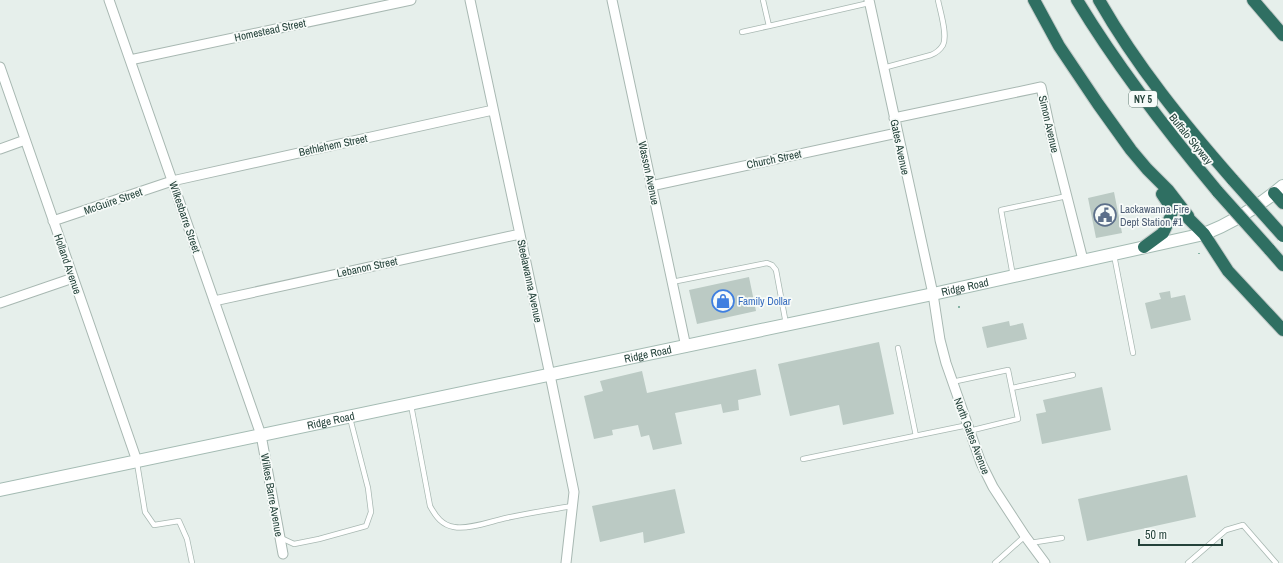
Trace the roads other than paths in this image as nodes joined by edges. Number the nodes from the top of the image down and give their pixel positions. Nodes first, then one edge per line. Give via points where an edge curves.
1 (109, 0) edge
2 (411, 0) edge
3 (470, 0) edge
4 (612, 0) edge
5 (763, 0) edge
6 (938, 0) edge
7 (1034, 0) edge
8 (1077, 0) edge
9 (1098, 0) edge
10 (1253, 0) edge
11 (869, 2) edge
12 (769, 26) junction
13 (742, 32) dead end
14 (1283, 35) edge
15 (130, 60) junction
16 (0, 67) edge
17 (883, 68) junction
18 (493, 110) junction
19 (894, 118) junction
20 (897, 133) junction
21 (25, 140) junction
22 (0, 149) edge
23 (1147, 169) junction
24 (172, 181) junction
25 (651, 186) junction
26 (1279, 189) edge
27 (1067, 196) junction
28 (1283, 203) edge
29 (53, 221) junction
30 (520, 234) junction
31 (1204, 234) junction
32 (1283, 236) edge
33 (1144, 247) junction
34 (1113, 254) junction
35 (1083, 260) junction
36 (1283, 265) edge
37 (1013, 276) junction
38 (73, 278) junction
39 (672, 282) junction
40 (933, 294) junction
41 (214, 301) junction
42 (0, 303) edge
43 (786, 325) junction
44 (1283, 330) edge
45 (686, 346) junction
46 (898, 348) dead end
47 (1133, 353) dead end
48 (550, 375) junction
49 (1073, 375) dead end
50 (952, 382) junction
51 (1012, 388) junction
52 (411, 403) junction
53 (350, 416) junction
54 (968, 428) junction
55 (261, 435) junction
56 (916, 436) junction
57 (803, 459) dead end
58 (137, 461) junction
59 (0, 490) edge
60 (572, 506) junction
61 (280, 538) junction
62 (1062, 538) dead end
63 (1028, 540) junction
64 (283, 554) dead end
65 (192, 563) edge
66 (566, 563) edge
67 (995, 563) edge
68 (1045, 563) edge
69 (1188, 563) edge
70 (1276, 563) edge

1 - 15 street, Wilkesbarre Street
2 - 15 street, Homestead Street
3 - 18 street, Steelawanna Avenue
4 - 25 street, Wasson Avenue
5 - 12 lane
6 - 17 lane via 945,37 938,52
7 - 23 highway via 1059,46
8 - 36 highway, Buffalo Skyway / NY 5, bridge via 1138,92 1169,133
9 - 32 highway, Buffalo Skyway / NY 5, bridge via 1154,85 1205,148
10 - 14 highway
11 - 12 lane
11 - 17 street, Gates Avenue
12 - 13 lane
15 - 24 street, Wilkesbarre Street
16 - 21 street, Holland Avenue
17 - 19 street, Gates Avenue
18 - 24 street, Bethlehem Street
18 - 30 street, Steelawanna Avenue
19 - 20 street, Gates Avenue
19 - 27 street, Simon Avenue via 1041,87
20 - 25 street, Church Street
20 - 40 street, Gates Avenue
21 - 22 street
21 - 29 street, Holland Avenue
23 - 31 highway
23 - 33 highway via 1172,209 1163,233
24 - 29 street, McGuire Street
24 - 41 street, Wilkesbarre Street
25 - 39 street, Wasson Avenue
26 - 28 highway
26 - 31 main road, Ridge Road via 1235,219
27 - 35 street, Simon Avenue
27 - 37 lane via 1001,210
29 - 38 street, Holland Avenue
30 - 41 street, Lebanon Street
30 - 48 street, Steelawanna Avenue
31 - 33 main road, Ridge Road
31 - 44 highway via 1228,271
33 - 34 main road, Ridge Road
34 - 35 main road, Ridge Road
34 - 47 lane
35 - 37 main road, Ridge Road
37 - 40 main road, Ridge Road
38 - 42 street
38 - 58 street, Holland Avenue
39 - 43 lane via 768,263 776,270
39 - 45 street, Wasson Avenue
40 - 43 main road, Ridge Road
40 - 50 street, North Gates Avenue via 940,340
41 - 55 street, Wilkesbarre Street
43 - 45 main road, Ridge Road
45 - 48 main road, Ridge Road
46 - 56 lane
48 - 52 main road, Ridge Road
48 - 60 street, Steelawanna Avenue via 574,492
49 - 51 lane
50 - 51 lane via 1008,370
50 - 54 street, North Gates Avenue
51 - 54 lane via 1018,418
52 - 53 main road, Ridge Road
52 - 60 lane via 430,506 435,516 444,524 464,527
53 - 55 main road, Ridge Road
53 - 61 lane via 368,488 371,512 366,526 294,544
54 - 56 lane
54 - 63 street, North Gates Avenue via 993,487
55 - 58 main road, Ridge Road
55 - 61 street, Wilkes Barre Avenue
56 - 57 lane
58 - 59 main road, Ridge Road
58 - 65 lane via 145,512 154,525 179,521 187,539
60 - 66 street, Steelawanna Avenue
61 - 64 street, Wilkes Barre Avenue
62 - 63 lane
63 - 67 lane
63 - 68 street, North Gates Avenue
69 - 70 lane via 1226,530 1244,526

